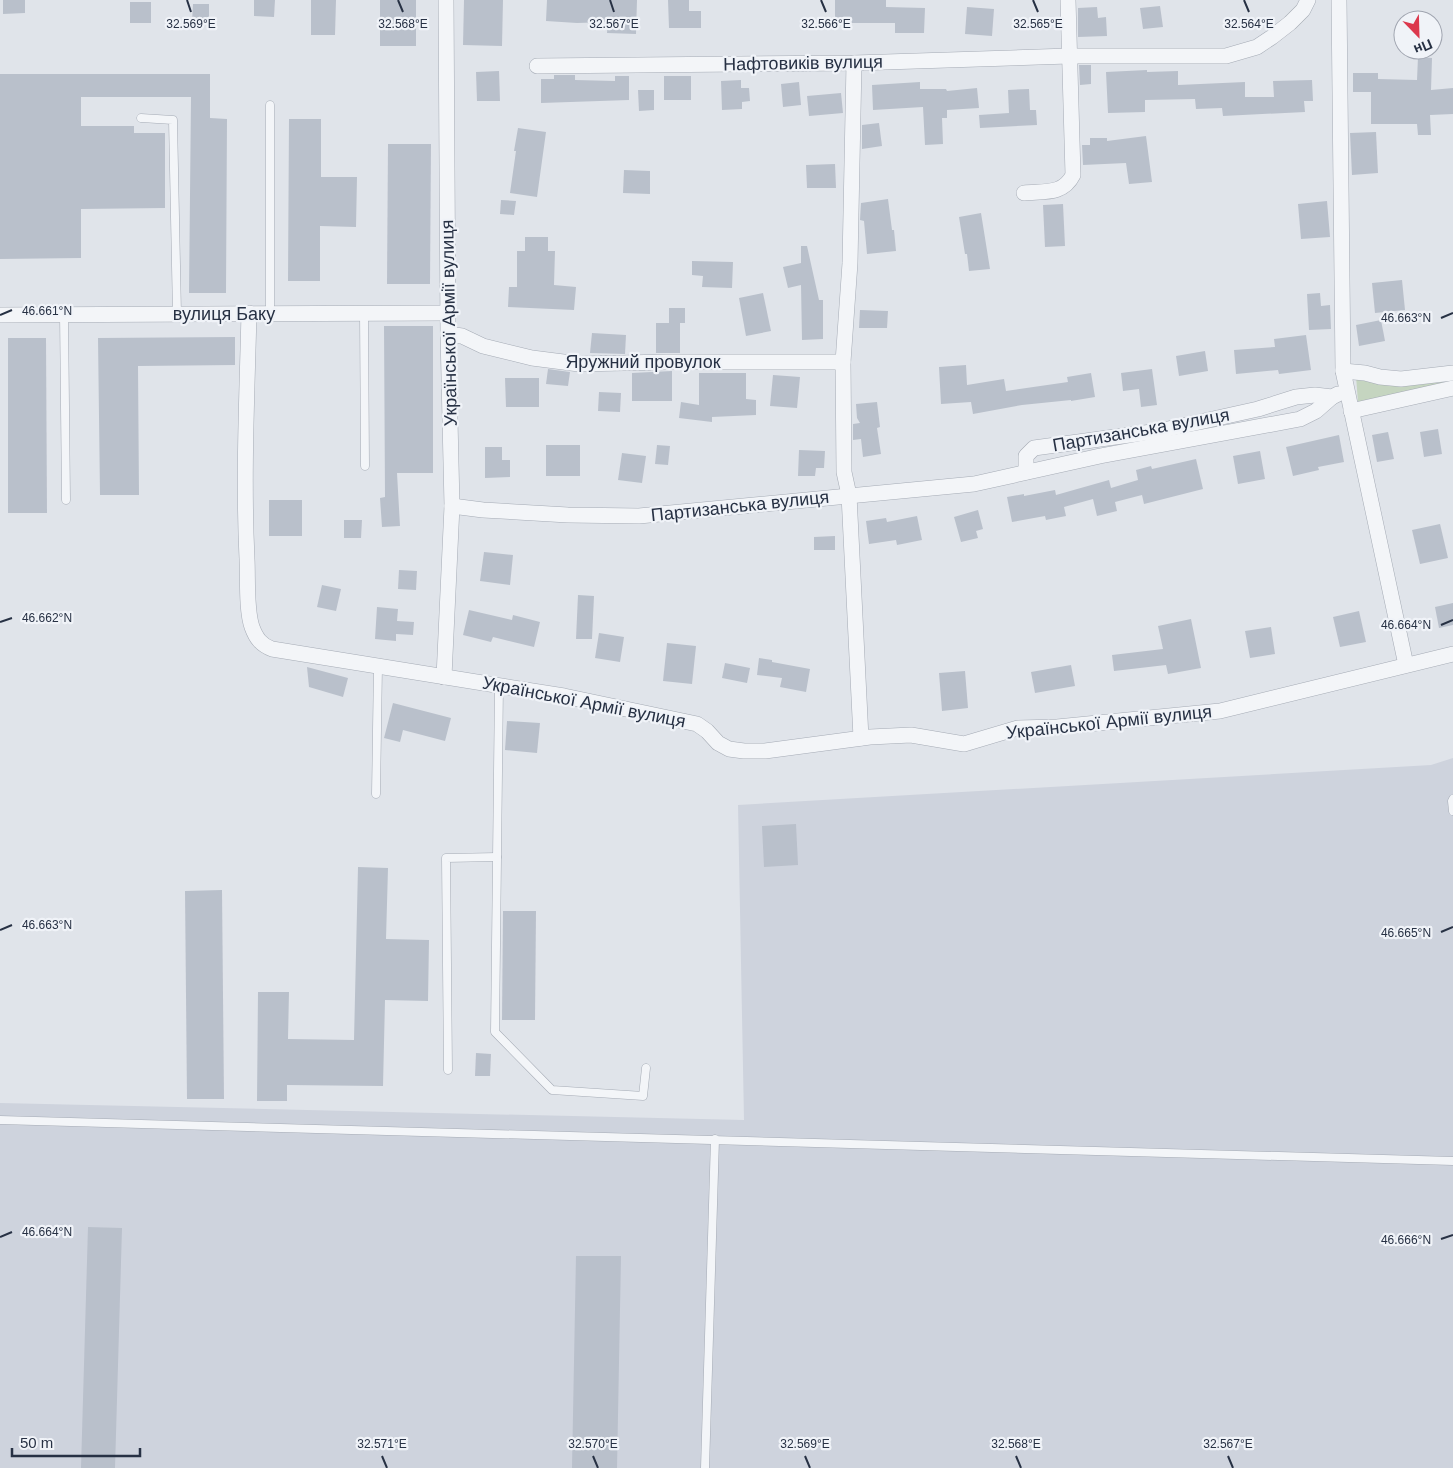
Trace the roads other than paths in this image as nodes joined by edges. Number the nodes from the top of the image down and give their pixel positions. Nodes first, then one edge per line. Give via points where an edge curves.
1 (446, 0) edge
2 (1068, 0) edge
3 (1308, 0) edge
4 (1339, 0) edge
5 (1068, 56) junction
6 (854, 63) junction
7 (537, 66) dead end
8 (270, 105) dead end
9 (141, 118) dead end
10 (1024, 193) dead end
11 (448, 312) junction
12 (249, 313) junction
13 (364, 313) junction
14 (0, 314) edge
15 (64, 314) junction
16 (176, 314) junction
17 (270, 314) junction
18 (448, 334) junction
19 (843, 362) junction
20 (1343, 371) junction
21 (1453, 373) edge
22 (1453, 388) edge
23 (1347, 391) junction
24 (1332, 397) junction
25 (1351, 411) junction
26 (365, 466) dead end
27 (1026, 472) junction
28 (849, 495) junction
29 (66, 500) dead end
30 (452, 506) junction
31 (1453, 654) edge
32 (1406, 665) junction
33 (378, 666) junction
34 (444, 677) junction
35 (500, 685) junction
36 (861, 738) junction
37 (376, 794) dead end
38 (1453, 799) edge
39 (1453, 811) edge
40 (497, 857) junction
41 (646, 1068) dead end
42 (448, 1070) dead end
43 (0, 1120) edge
44 (715, 1139) junction
45 (1453, 1161) edge
46 (706, 1468) edge

1 - 11 street, Української Армії вулиця
2 - 5 street
3 - 5 street, Нафтовиків вулиця via 1303,10 1272,37 1257,47 1226,56
4 - 20 street
5 - 6 street, Нафтовиків вулиця
5 - 10 street via 1073,175 1068,185 1059,189
6 - 7 street, Нафтовиків вулиця
6 - 19 street via 850,263
8 - 17 lane
9 - 16 lane via 174,120
11 - 13 street, вулиця Баку
11 - 18 street, Української Армії вулиця
12 - 16 street, вулиця Баку
12 - 17 street, вулиця Баку
12 - 33 street, Української Армії вулиця via 245,518 252,625 256,637 272,649
13 - 17 street, вулиця Баку
13 - 26 lane
14 - 15 street, вулиця Баку
15 - 16 street, вулиця Баку
15 - 29 lane
18 - 19 street, Яружний провулок via 532,358 580,364
18 - 30 street, Української Армії вулиця
19 - 28 street via 844,472
20 - 21 street via 1402,379
20 - 23 street
22 - 25 street
23 - 24 street, Партизанська вулиця
23 - 25 street
24 - 27 street, Партизанська вулиця via 1316,412 1300,419
24 - 27 street, Партизанська вулиця via 1296,397 1159,431 1034,448 1026,456
25 - 32 street
27 - 28 street, Партизанська вулиця via 974,484
28 - 30 street, Партизанська вулиця via 639,516 568,515
28 - 36 street
30 - 34 street, Української Армії вулиця
31 - 32 street, Української Армії вулиця
32 - 36 street, Української Армії вулиця via 1220,711 1018,728 964,744 911,736
33 - 34 street, Української Армії вулиця
33 - 37 lane
34 - 35 street, Української Армії вулиця
35 - 36 street, Української Армії вулиця via 696,724 729,749 765,751
35 - 40 lane
38 - 39 lane
40 - 41 lane via 495,1032 552,1090 643,1096
40 - 42 lane via 446,858
43 - 44 lane
44 - 45 lane
44 - 46 lane

